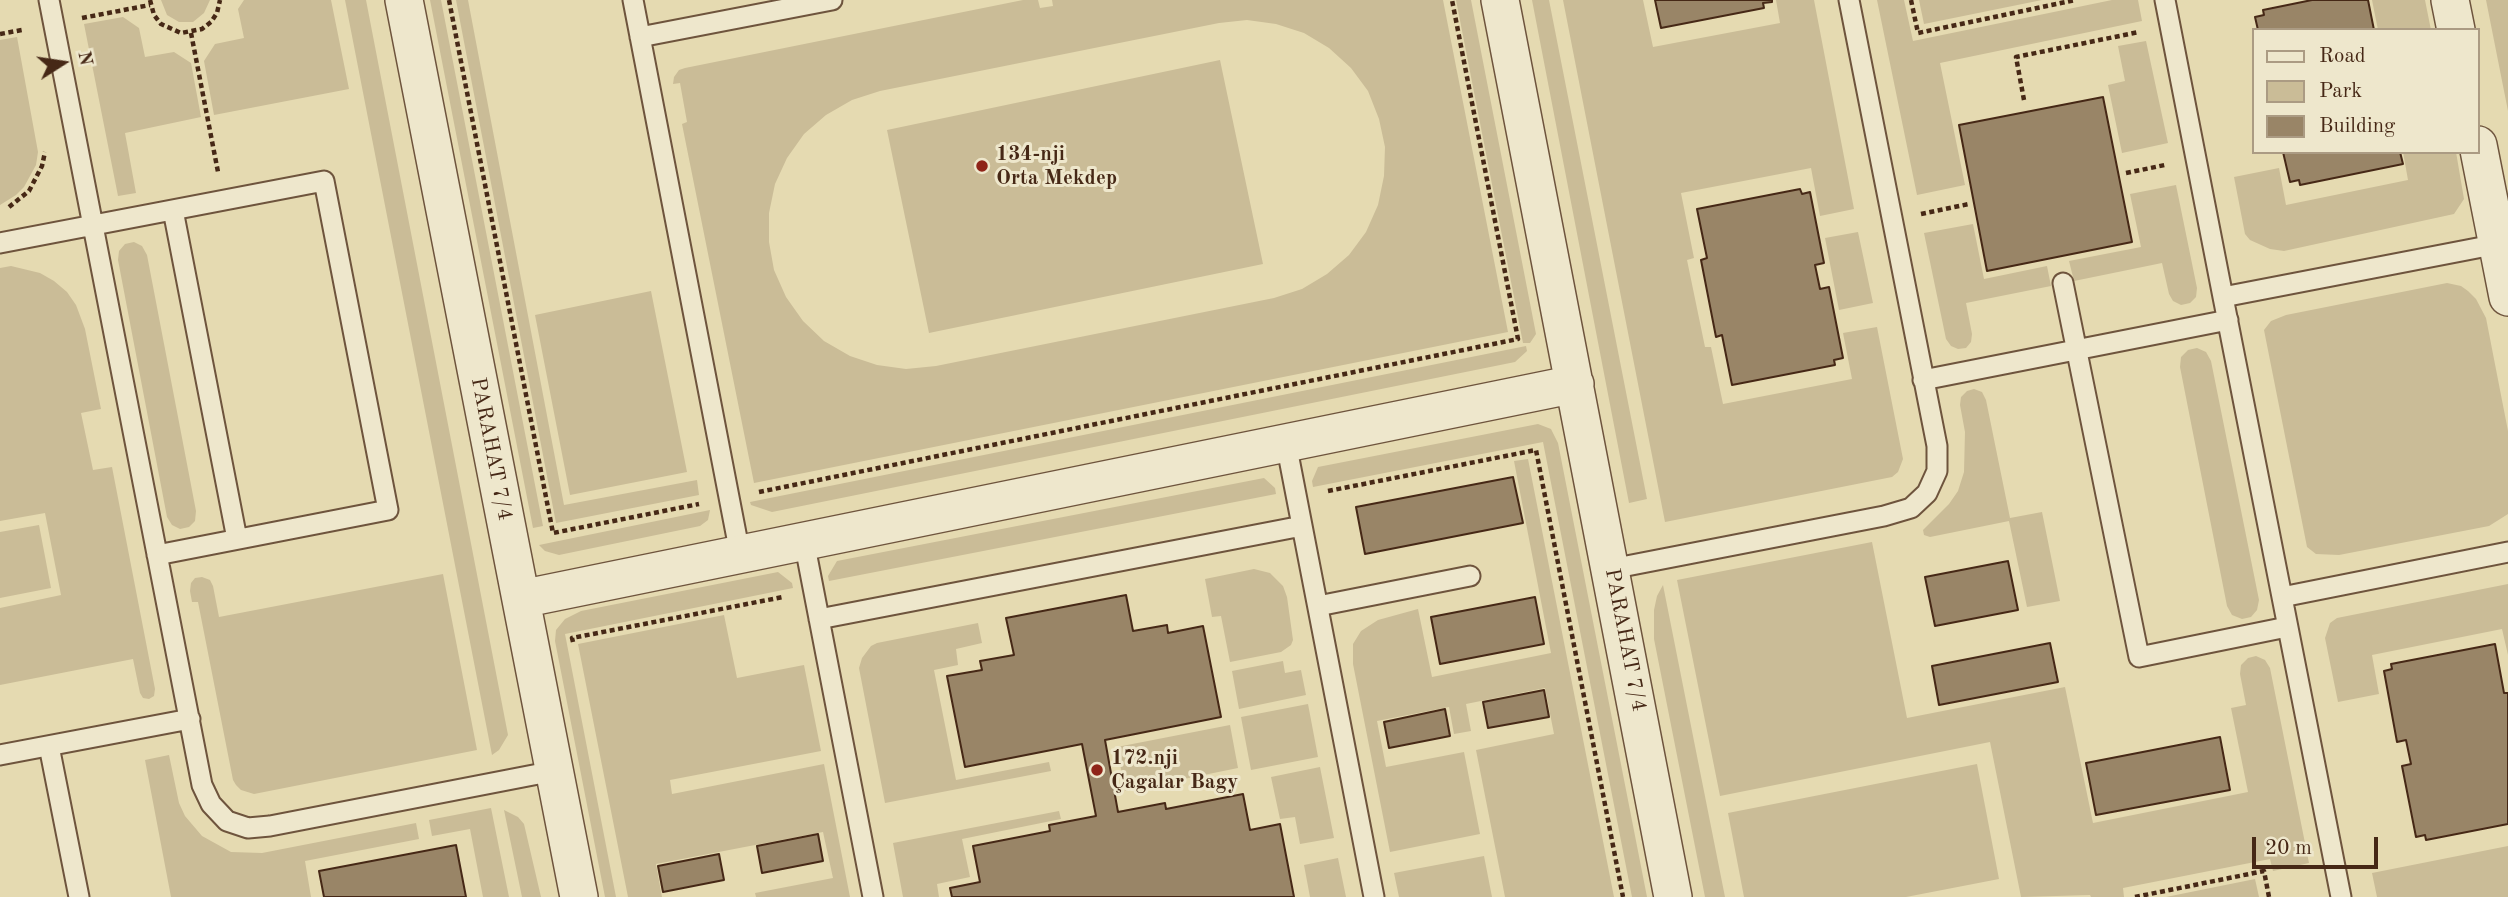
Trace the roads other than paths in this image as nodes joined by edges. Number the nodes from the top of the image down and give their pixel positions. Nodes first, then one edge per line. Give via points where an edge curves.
1 (48, 0) edge
2 (404, 0) edge
3 (633, 0) edge
4 (832, 0) edge
5 (1500, 0) edge
6 (1849, 0) edge
7 (2165, 0) edge
8 (2450, 0) edge
9 (771, 6) edge
10 (2456, 28) edge
11 (640, 37) junction
12 (2480, 154) edge
13 (173, 210) junction
14 (93, 225) junction
15 (0, 243) edge
16 (2498, 244) junction
17 (2063, 283) dead end
18 (2223, 297) junction
19 (2508, 297) edge
20 (2228, 320) junction
21 (2076, 350) junction
22 (1923, 380) junction
23 (1575, 384) junction
24 (1286, 443) junction
25 (1302, 526) junction
26 (237, 539) junction
27 (804, 541) junction
28 (2508, 552) edge
29 (740, 554) junction
30 (157, 555) junction
31 (1611, 569) junction
32 (1470, 576) dead end
33 (2282, 597) junction
34 (521, 598) junction
35 (1318, 606) junction
36 (819, 619) junction
37 (2287, 627) junction
38 (190, 719) junction
39 (49, 746) junction
40 (0, 755) edge
41 (554, 771) junction
42 (79, 897) edge
43 (579, 897) edge
44 (873, 897) edge
45 (1374, 897) edge
46 (1673, 897) edge
47 (2341, 897) edge

1 - 14 lane
2 - 34 street, PARAHAT 7/4
3 - 11 lane
4 - 9 lane
5 - 23 street, PARAHAT 7/4
6 - 22 lane
7 - 18 lane
8 - 10 street
9 - 11 lane
11 - 29 lane
12 - 16 street
13 - 14 lane
13 - 26 lane
13 - 26 lane via 324,181 388,510
14 - 15 lane
14 - 30 lane
16 - 18 lane
16 - 19 street
17 - 21 lane
18 - 20 lane
20 - 21 lane
20 - 33 lane
21 - 22 lane
21 - 37 lane via 2139,657
22 - 31 lane via 1937,446 1937,471 1927,493 1910,508
23 - 24 street
23 - 31 street, PARAHAT 7/4
24 - 25 lane
24 - 27 street
25 - 35 lane
25 - 36 lane
26 - 30 lane
27 - 29 street
27 - 36 lane
28 - 33 lane
29 - 34 street
30 - 38 lane
31 - 46 street, PARAHAT 7/4
32 - 35 lane
33 - 37 lane
34 - 41 street, PARAHAT 7/4
35 - 45 lane
36 - 44 lane
37 - 47 lane
38 - 39 lane
38 - 41 lane via 202,785 211,804 227,821 248,828
39 - 40 lane
39 - 42 lane
41 - 43 street, PARAHAT 7/4

